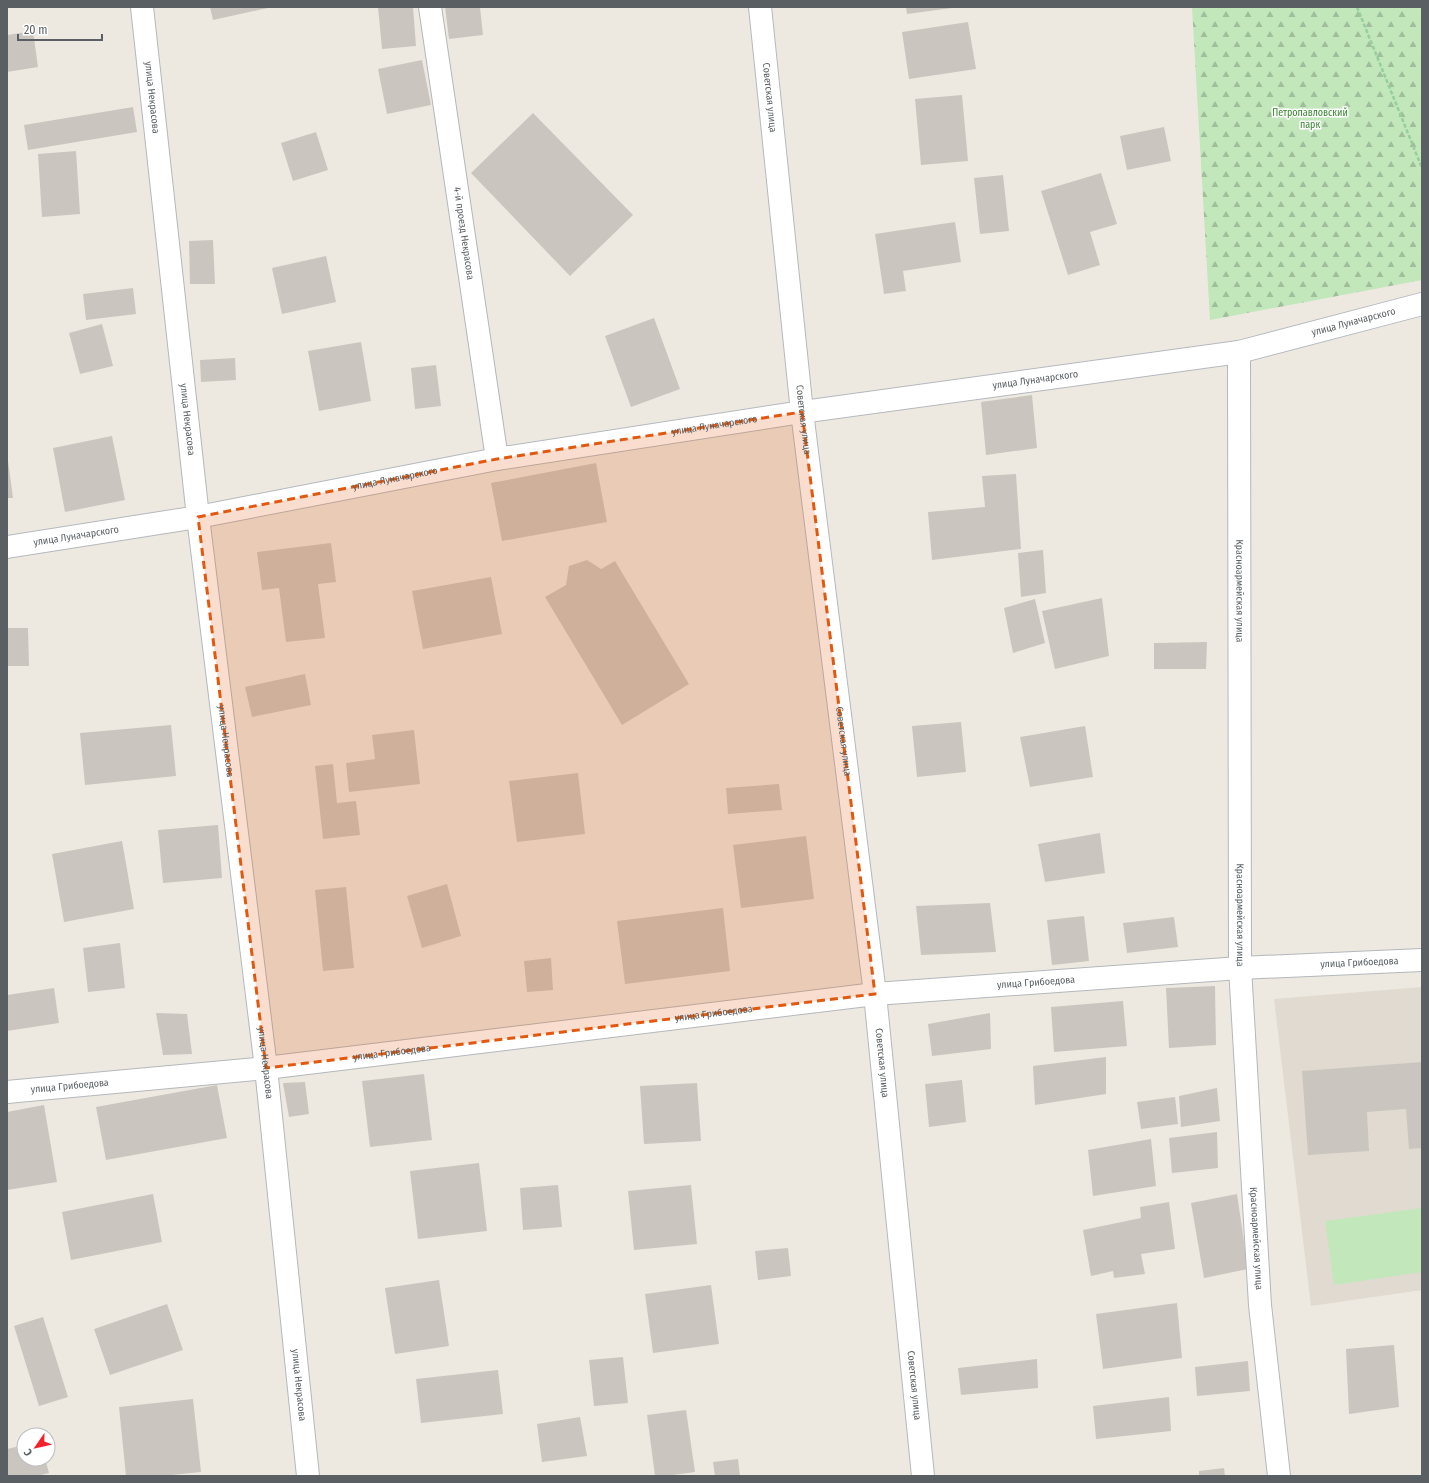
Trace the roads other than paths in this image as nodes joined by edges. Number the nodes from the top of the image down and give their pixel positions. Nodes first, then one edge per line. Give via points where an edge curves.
1 (142, 7) edge
2 (430, 7) edge
3 (760, 7) edge
4 (1422, 304) edge
5 (1239, 352) junction
6 (802, 412) junction
7 (497, 459) junction
8 (198, 517) junction
9 (7, 547) edge
10 (1422, 960) edge
11 (1240, 968) junction
12 (875, 994) junction
13 (266, 1068) junction
14 (7, 1092) edge
15 (308, 1476) edge
16 (922, 1476) edge
17 (1279, 1476) edge

1 - 8 street, улица Некрасова
2 - 7 street, 4-й проезд Некрасова
3 - 6 street, Советская улица
4 - 5 street, улица Луначарского
5 - 6 street, улица Луначарского
5 - 11 street, Красноармейская улица
6 - 7 street, улица Луначарского
6 - 12 street, Советская улица
7 - 8 street, улица Луначарского
8 - 9 street, улица Луначарского
8 - 13 street, улица Некрасова
10 - 11 street, улица Грибоедова
11 - 12 street, улица Грибоедова
11 - 17 street, Красноармейская улица via 1260,1305
12 - 13 street, улица Грибоедова
12 - 16 street, Советская улица
13 - 14 street, улица Грибоедова
13 - 15 street, улица Некрасова

